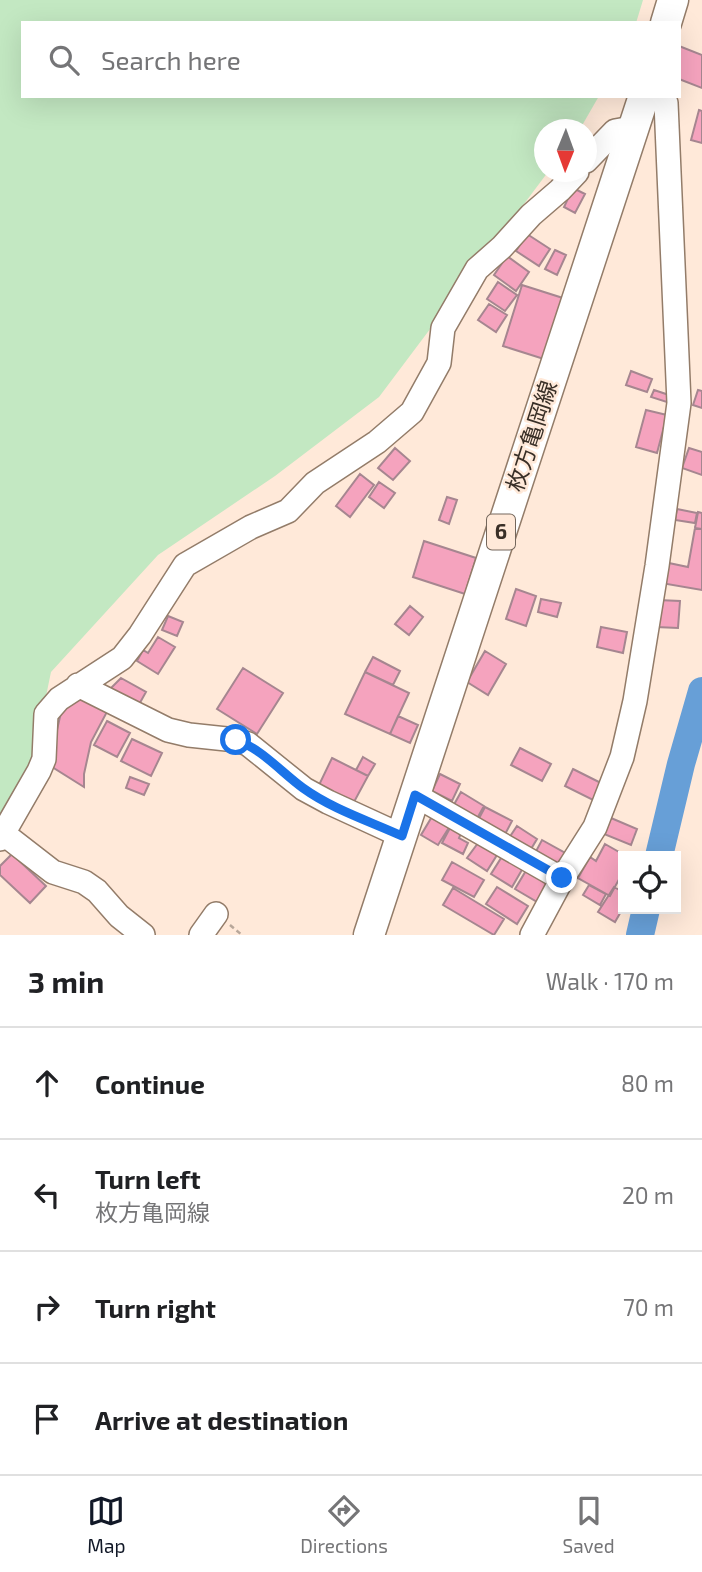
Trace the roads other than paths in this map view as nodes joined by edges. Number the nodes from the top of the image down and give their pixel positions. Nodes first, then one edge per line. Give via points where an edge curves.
1 (673, 0) edge
2 (667, 21) edge
3 (643, 98) edge
4 (664, 98) edge
5 (632, 128) junction
6 (597, 149) edge
7 (568, 182) edge
8 (78, 685) junction
9 (415, 795) junction
10 (2, 836) edge
11 (402, 836) junction
12 (562, 878) junction
13 (216, 914) dead end
14 (143, 935) edge
15 (201, 935) edge
16 (369, 935) edge
17 (532, 935) edge

1 - 2 main road
3 - 5 main road, 枚方亀岡線 / 6
4 - 12 street via 679,403 672,465 622,757 595,827
5 - 6 street via 615,131
5 - 9 main road, 枚方亀岡線 / 6
7 - 8 street via 477,269 443,328 439,363 412,412 316,483 288,511 185,565 122,658
8 - 10 street via 46,714 44,759
8 - 11 street via 168,730 248,744 304,789
9 - 11 main road, 枚方亀岡線 / 6
9 - 12 street
10 - 14 street via 53,872 97,891
11 - 16 main road, 枚方亀岡線 / 6
12 - 17 street
13 - 15 street

